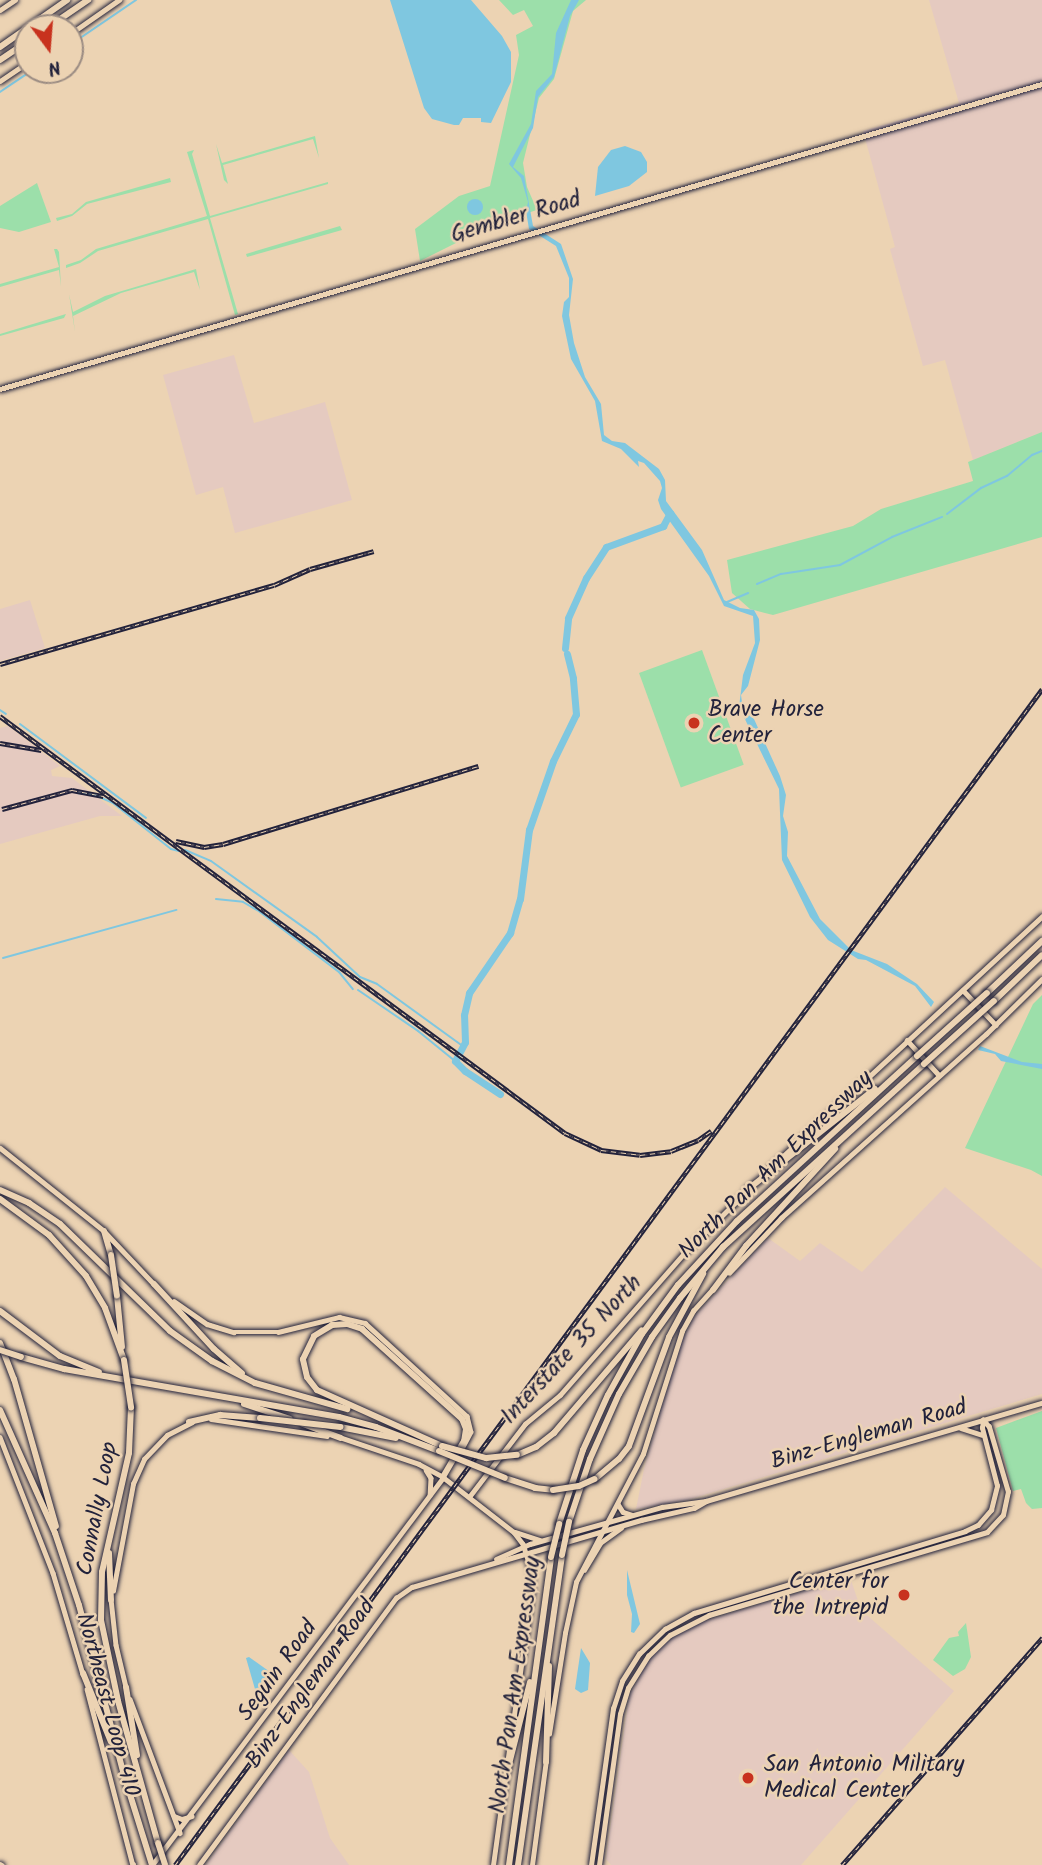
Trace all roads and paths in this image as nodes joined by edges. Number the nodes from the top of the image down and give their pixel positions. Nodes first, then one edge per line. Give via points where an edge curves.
1 (15, 0) edge
2 (67, 0) edge
3 (88, 0) edge
4 (119, 0) edge
5 (0, 10) edge
6 (68, 14) edge
7 (84, 24) edge
8 (0, 47) edge
9 (1042, 84) edge
10 (0, 389) edge
11 (1042, 916) edge
12 (1042, 940) edge
13 (1042, 955) edge
14 (1042, 979) edge
15 (963, 989) junction
16 (996, 1025) junction
17 (906, 1040) junction
18 (902, 1069) junction
19 (939, 1075) junction
20 (846, 1134) junction
21 (0, 1148) edge
22 (0, 1190) edge
23 (747, 1190) junction
24 (0, 1199) edge
25 (104, 1231) junction
26 (705, 1267) junction
27 (154, 1284) junction
28 (713, 1290) junction
29 (0, 1311) edge
30 (649, 1324) junction
31 (0, 1343) edge
32 (0, 1350) edge
33 (124, 1360) junction
34 (118, 1378) junction
35 (255, 1382) junction
36 (222, 1396) junction
37 (1042, 1403) edge
38 (0, 1410) edge
39 (373, 1417) junction
40 (983, 1420) junction
41 (189, 1423) junction
42 (956, 1428) junction
43 (0, 1437) edge
44 (341, 1438) junction
45 (984, 1438) junction
46 (417, 1442) junction
47 (440, 1448) junction
48 (424, 1467) junction
49 (443, 1477) junction
50 (430, 1495) junction
51 (469, 1496) junction
52 (618, 1501) junction
53 (706, 1501) junction
54 (632, 1515) junction
55 (606, 1523) junction
56 (631, 1523) junction
57 (602, 1531) junction
58 (111, 1532) junction
59 (514, 1532) junction
60 (545, 1540) junction
61 (524, 1546) junction
62 (513, 1551) junction
63 (527, 1553) junction
64 (482, 1565) junction
65 (559, 1569) junction
66 (576, 1583) junction
67 (111, 1600) junction
68 (79, 1605) junction
69 (538, 1649) junction
70 (83, 1673) junction
71 (126, 1687) junction
72 (546, 1762) junction
73 (123, 1772) junction
74 (505, 1780) junction
75 (142, 1784) junction
76 (174, 1816) junction
77 (192, 1816) junction
78 (180, 1833) junction
79 (133, 1865) edge
80 (152, 1865) edge
81 (165, 1865) edge
82 (199, 1865) edge
83 (493, 1865) edge
84 (509, 1865) edge
85 (518, 1865) edge
86 (532, 1865) edge
87 (591, 1865) edge
88 (599, 1865) edge

1 - 5 main road
2 - 8 highway
3 - 6 highway
4 - 7 main road
9 - 10 main road, Gembler Road
11 - 15 main road, Interstate 35 North
12 - 18 highway, North Pan Am Expressway, bridge
13 - 20 highway, North Pan Am Expressway, bridge
14 - 16 main road
15 - 16 main road
15 - 17 main road, Interstate 35 North
16 - 19 main road
17 - 19 main road
17 - 23 main road, Interstate 35 North
18 - 23 highway
18 - 30 highway, North Pan Am Expressway via 723,1235
19 - 28 main road via 781,1219
20 - 26 highway, North Pan Am Expressway
20 - 28 highway
21 - 25 main road
22 - 35 highway via 60,1224 147,1310 194,1349
23 - 51 main road, Interstate 35 North via 560,1395 525,1424
24 - 33 highway, Connally Loop via 49,1235 86,1276 105,1308
25 - 27 main road
25 - 33 highway, bridge
26 - 47 highway, bridge via 674,1324 629,1446 595,1479 553,1490 535,1488
26 - 65 highway, North Pan Am Expressway, bridge via 660,1325 619,1394 596,1443 569,1522
27 - 35 highway via 214,1349
27 - 49 main road via 192,1316 234,1332 270,1333 340,1317 365,1323 470,1420 468,1442
28 - 52 main road via 693,1311 674,1347 647,1444
29 - 34 highway via 60,1356
30 - 47 highway, bridge via 554,1433 536,1447 517,1455 486,1458
30 - 69 highway, North Pan Am Expressway, bridge via 591,1431 559,1524
31 - 68 highway
32 - 34 highway, bridge via 64,1369
33 - 58 highway, Connally Loop, bridge via 131,1407 129,1453
34 - 36 highway
35 - 39 highway
36 - 44 highway
36 - 46 highway via 339,1417
37 - 40 main road, Binz-Engleman Road
38 - 68 highway, Connally Loop via 55,1532
39 - 47 highway
39 - 49 highway via 325,1395 307,1377 304,1351 321,1330 340,1324 362,1329 462,1419 467,1429 464,1441
40 - 42 main road, Binz-Engleman Road
40 - 45 main road
40 - 88 main road via 1007,1491 1005,1510 991,1529 709,1615 656,1647 634,1676 620,1714
41 - 44 main road, Northeast Loop 410 via 228,1420
41 - 46 highway, bridge via 220,1415 260,1418
41 - 67 main road, Northeast Loop 410 via 167,1435 144,1459 133,1485
42 - 45 main road
42 - 53 main road, Binz-Engleman Road
43 - 70 main road, Northeast Loop 410 via 45,1549
44 - 48 main road, Northeast Loop 410
45 - 87 main road via 997,1491 991,1510 974,1527 709,1608 680,1620 650,1642 629,1668 614,1706
46 - 47 highway
48 - 49 main road, Northeast Loop 410
48 - 50 main road via 431,1478
49 - 50 main road, Seguin Road
49 - 51 main road, Northeast Loop 410
50 - 77 main road, Seguin Road
51 - 59 main road, Northeast Loop 410
52 - 54 main road via 622,1512
52 - 55 main road
53 - 54 main road, Binz-Engleman Road
53 - 56 main road, Binz-Engleman Road
54 - 55 main road, Binz-Engleman Road
55 - 57 main road
55 - 60 main road, Binz-Engleman Road
56 - 57 main road, Binz-Engleman Road
56 - 66 main road via 600,1543
57 - 63 main road, Binz-Engleman Road
57 - 66 main road
58 - 67 highway
58 - 75 highway, Connally Loop via 102,1572 101,1620
59 - 60 main road
59 - 61 main road, Northeast Loop 410
59 - 62 main road via 517,1545
60 - 61 main road, Binz-Engleman Road
61 - 62 main road, Binz-Engleman Road
61 - 63 main road, Northeast Loop 410
62 - 64 main road, Binz-Engleman Road
63 - 64 main road, Binz-Engleman Road
63 - 74 main road via 531,1592
64 - 82 main road, Binz-Engleman Road via 412,1587 396,1598
65 - 72 highway
65 - 85 highway, North Pan Am Expressway
66 - 72 main road
67 - 71 main road, Northeast Loop 410
68 - 73 highway, Connally Loop
69 - 74 highway
69 - 84 highway, North Pan Am Expressway
70 - 73 highway
70 - 79 main road, Northeast Loop 410
71 - 75 highway
71 - 76 main road, Northeast Loop 410
72 - 86 main road
73 - 80 highway, Connally Loop
74 - 83 main road
75 - 81 highway, Connally Loop, bridge
76 - 77 main road
76 - 78 main road, Northeast Loop 410
77 - 78 main road, Seguin Road
78 - 80 main road, Seguin Road

